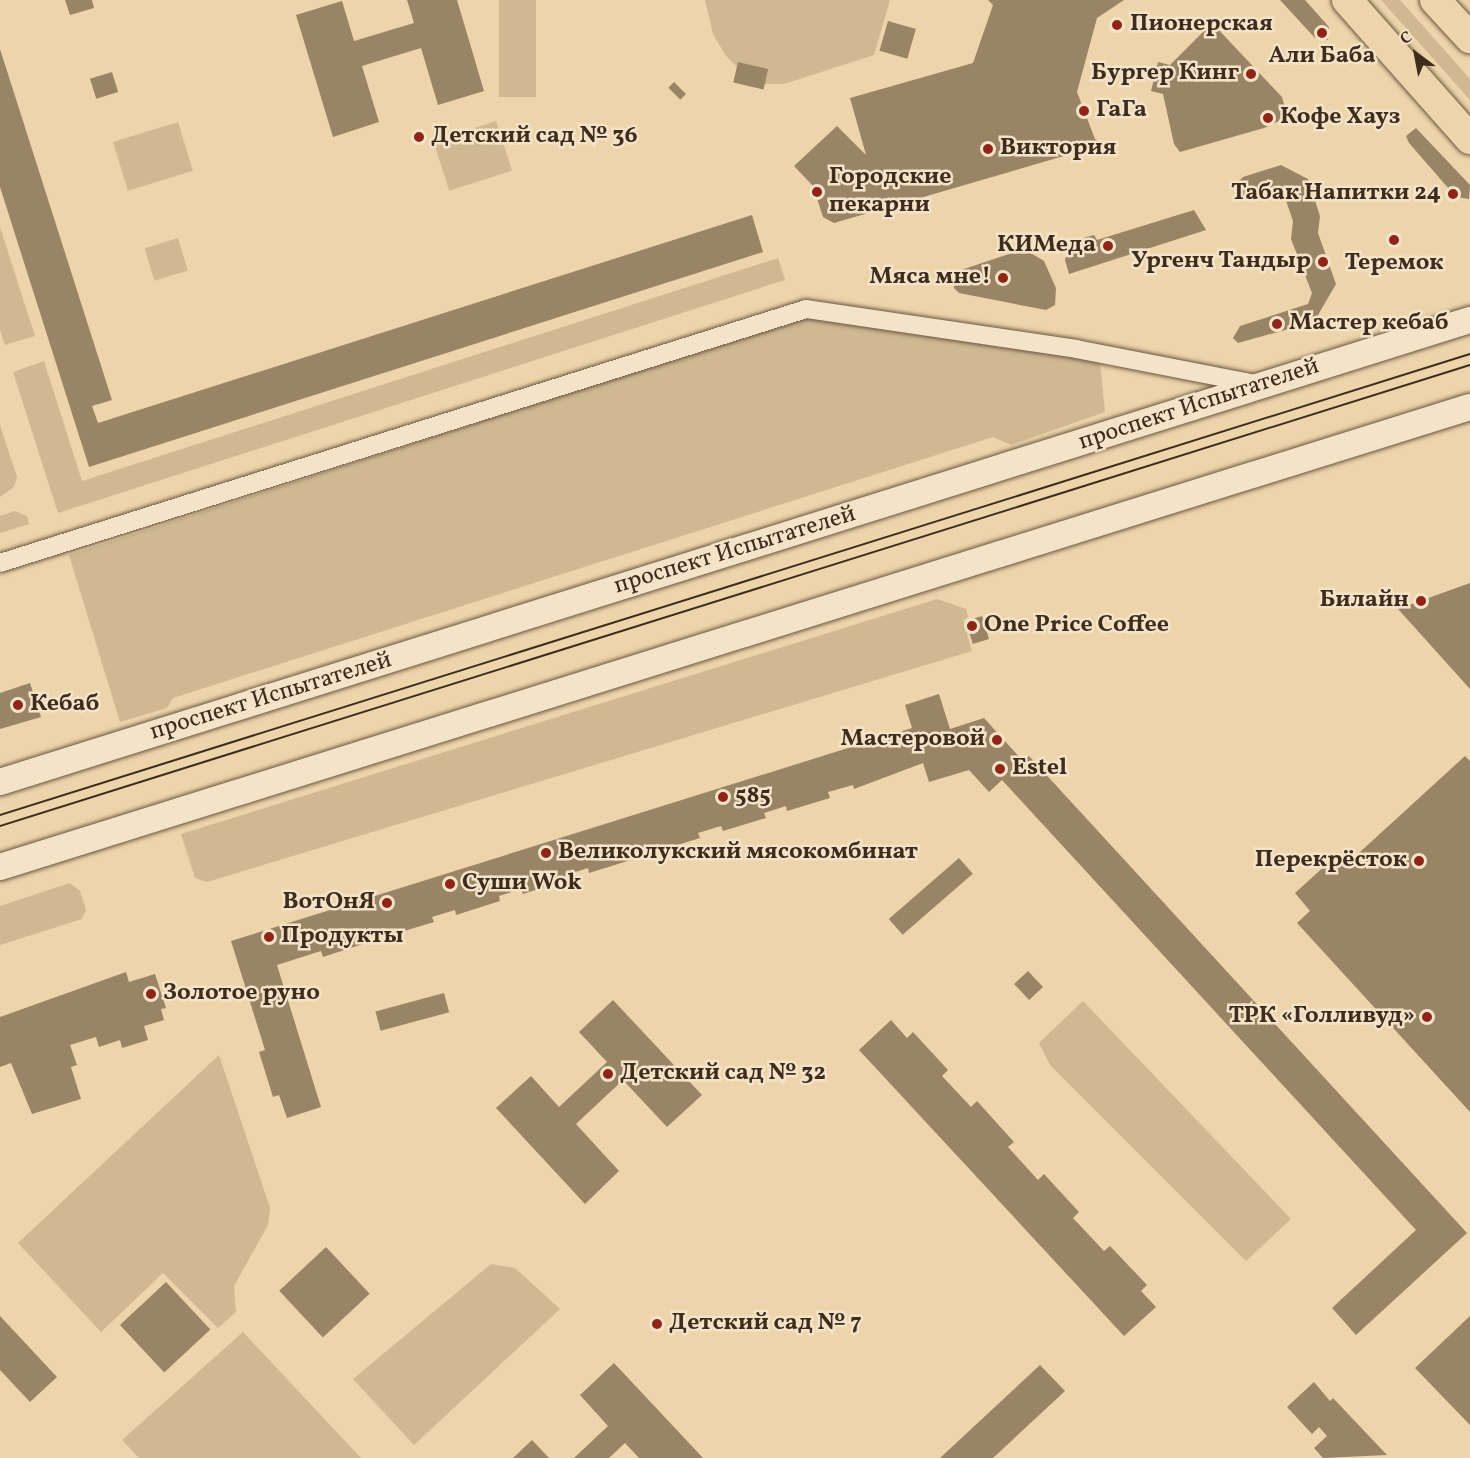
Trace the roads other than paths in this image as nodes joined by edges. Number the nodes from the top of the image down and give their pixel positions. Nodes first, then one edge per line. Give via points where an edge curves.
1 (1347, 0) edge
2 (1436, 0) edge
3 (1470, 38) edge
4 (1470, 139) edge
5 (1470, 320) edge
6 (1262, 385) junction
7 (1470, 407) edge
8 (0, 563) edge
9 (0, 783) edge
10 (0, 867) edge

1 - 4 main road
2 - 3 main road
5 - 6 main road, проспект Испытателей
6 - 8 street via 1076,349 806,309
6 - 9 main road, проспект Испытателей
7 - 10 main road

